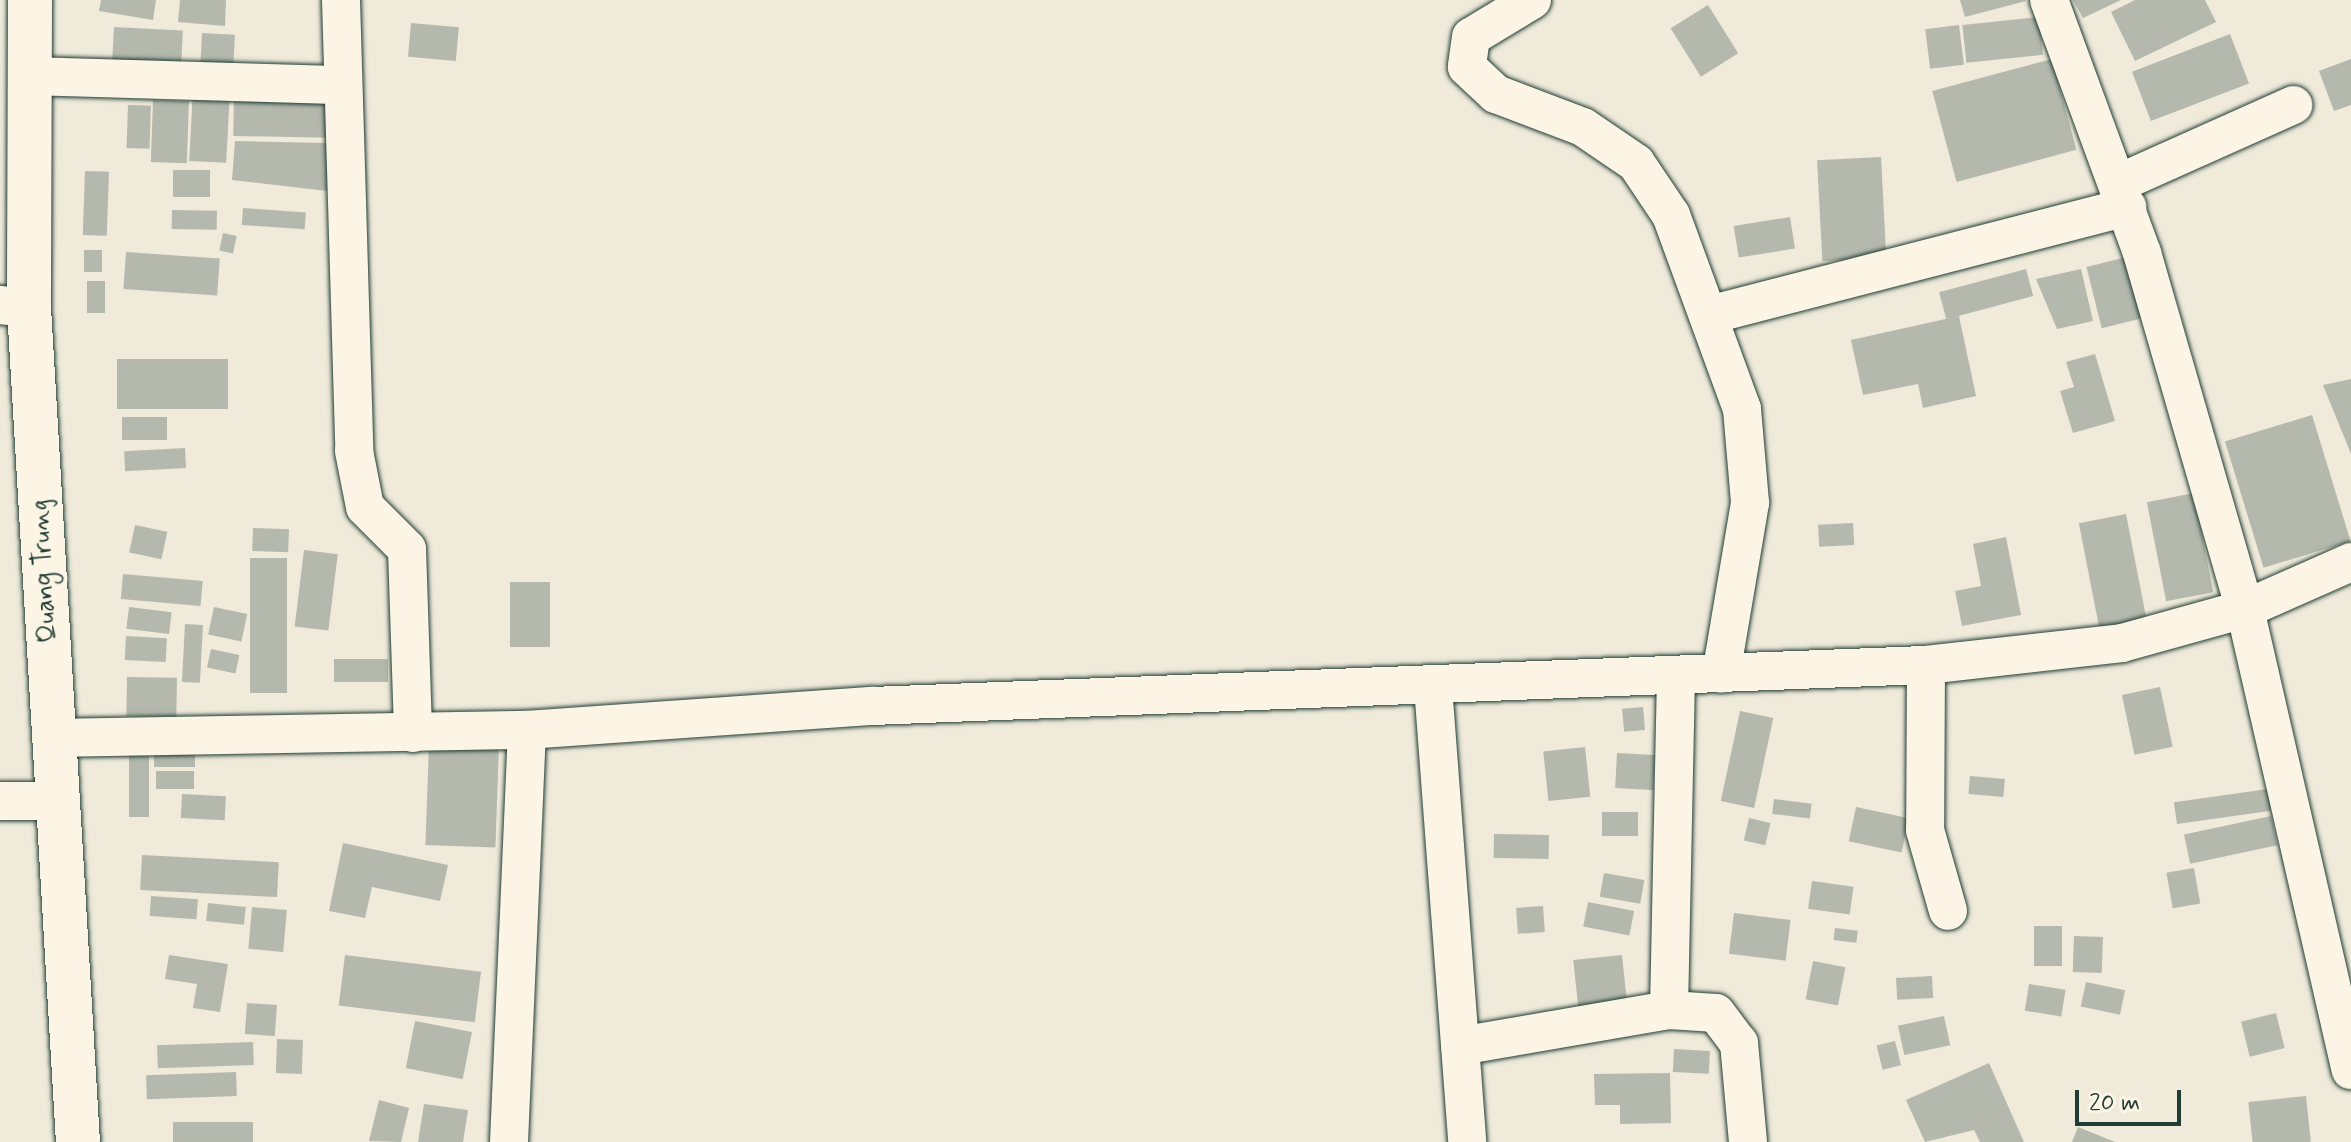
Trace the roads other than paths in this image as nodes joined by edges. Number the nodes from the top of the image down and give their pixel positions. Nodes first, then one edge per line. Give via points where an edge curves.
1 (30, 0) edge
2 (341, 0) edge
3 (1532, 0) edge
4 (2049, 0) edge
5 (31, 76) junction
6 (342, 85) junction
7 (2293, 105) dead end
8 (2123, 195) junction
9 (15, 306) edge
10 (1713, 314) junction
11 (2351, 562) edge
12 (2245, 609) junction
13 (1926, 665) junction
14 (1721, 674) junction
15 (1676, 677) junction
16 (1433, 686) junction
17 (527, 730) junction
18 (413, 733) junction
19 (55, 738) junction
20 (0, 801) edge
21 (57, 801) junction
22 (1948, 911) dead end
23 (1669, 1010) junction
24 (1460, 1046) junction
25 (2351, 1070) edge
26 (78, 1142) edge
27 (509, 1142) edge
28 (1467, 1142) edge
29 (1748, 1142) edge

1 - 5 main road, Quang Trung
2 - 6 street
3 - 10 street via 1471,37 1467,67 1496,94 1583,127 1636,163 1671,215
4 - 8 street
5 - 6 street
5 - 9 main road, Quang Trung
6 - 18 street via 354,451 365,507 407,549
7 - 8 street
8 - 10 street
8 - 12 street
9 - 19 main road, Quang Trung
10 - 14 street via 1749,460 1745,555
11 - 12 street
12 - 13 street via 2086,650
12 - 25 street
13 - 14 street
13 - 22 street via 1925,830
14 - 15 street
15 - 16 street
15 - 23 street
16 - 17 street via 872,706
16 - 24 street
17 - 18 street
17 - 27 street
18 - 19 street
19 - 21 main road, Quang Trung
20 - 21 street
21 - 26 main road, Quang Trung
23 - 24 street
23 - 29 street via 1716,1013 1732,1025
24 - 28 street

